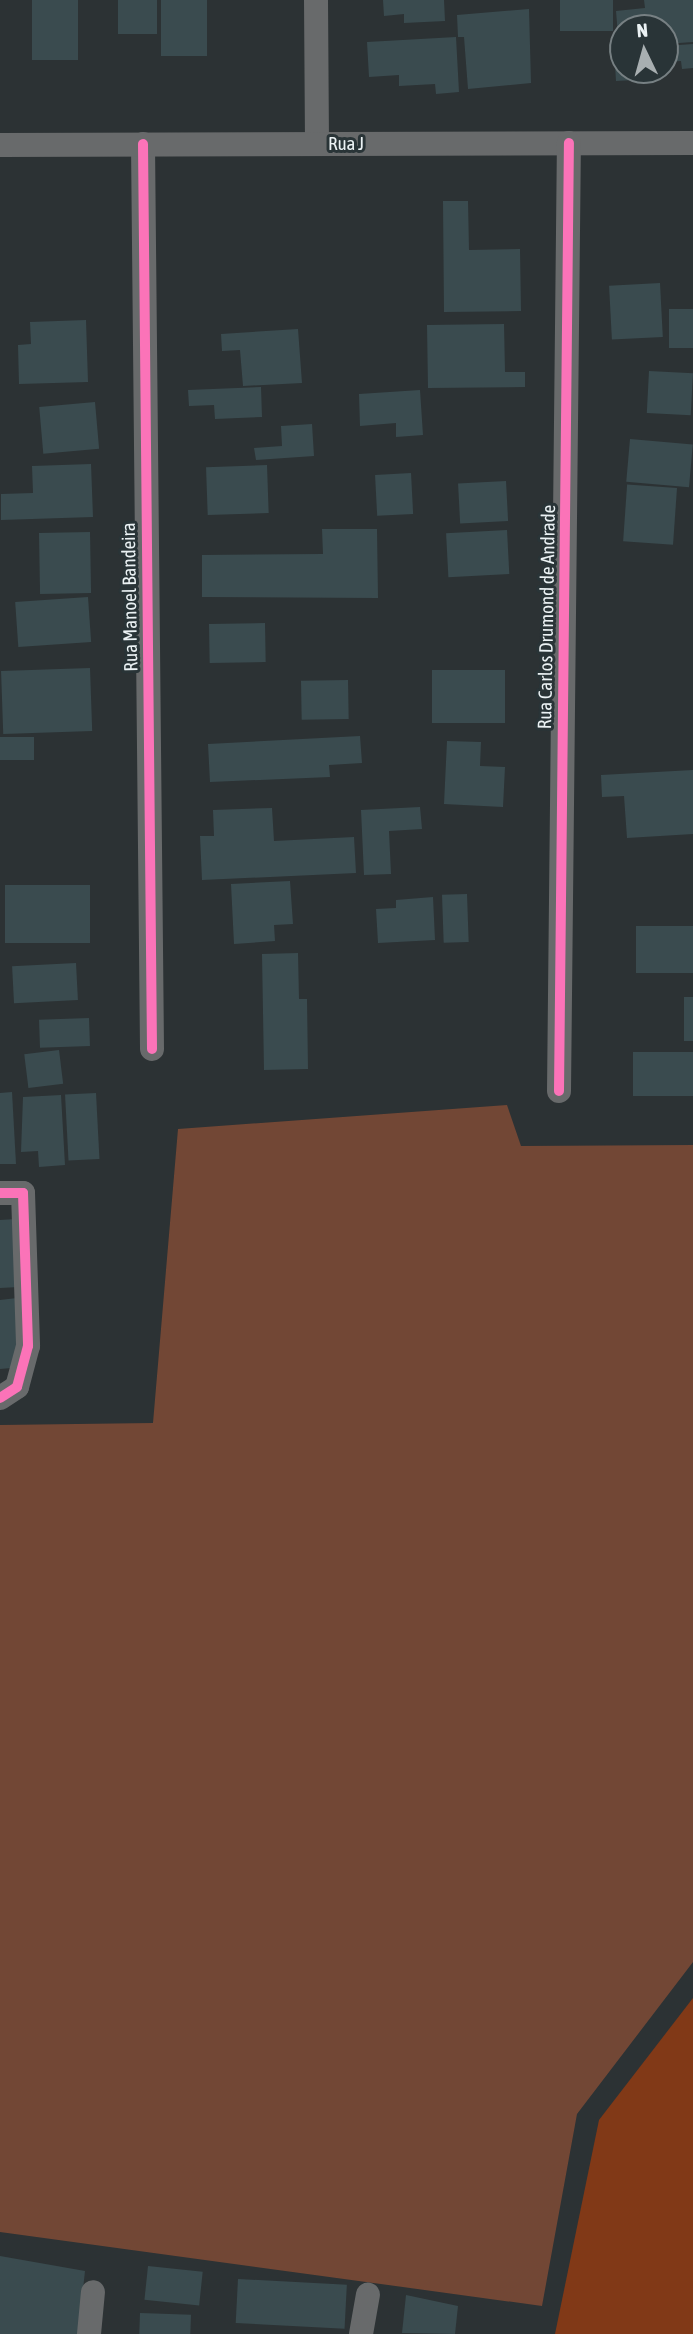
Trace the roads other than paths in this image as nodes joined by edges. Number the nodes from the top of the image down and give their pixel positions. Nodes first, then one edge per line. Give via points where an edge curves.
1 (316, 0) edge
2 (569, 143) junction
3 (693, 143) edge
4 (143, 144) junction
5 (317, 144) junction
6 (0, 145) edge
7 (152, 1049) dead end
8 (559, 1091) dead end
9 (0, 1193) edge
10 (0, 1398) edge
11 (93, 2292) dead end
12 (368, 2295) dead end
13 (89, 2334) edge
14 (361, 2334) edge

1 - 5 street
2 - 3 street, Rua J
2 - 5 street, Rua J
2 - 8 street, Rua Carlos Drumond de Andrade
4 - 5 street, Rua J
4 - 6 street, Rua J
4 - 7 street, Rua Manoel Bandeira
9 - 10 street via 23,1193 28,1346 17,1387
11 - 13 street
12 - 14 street

